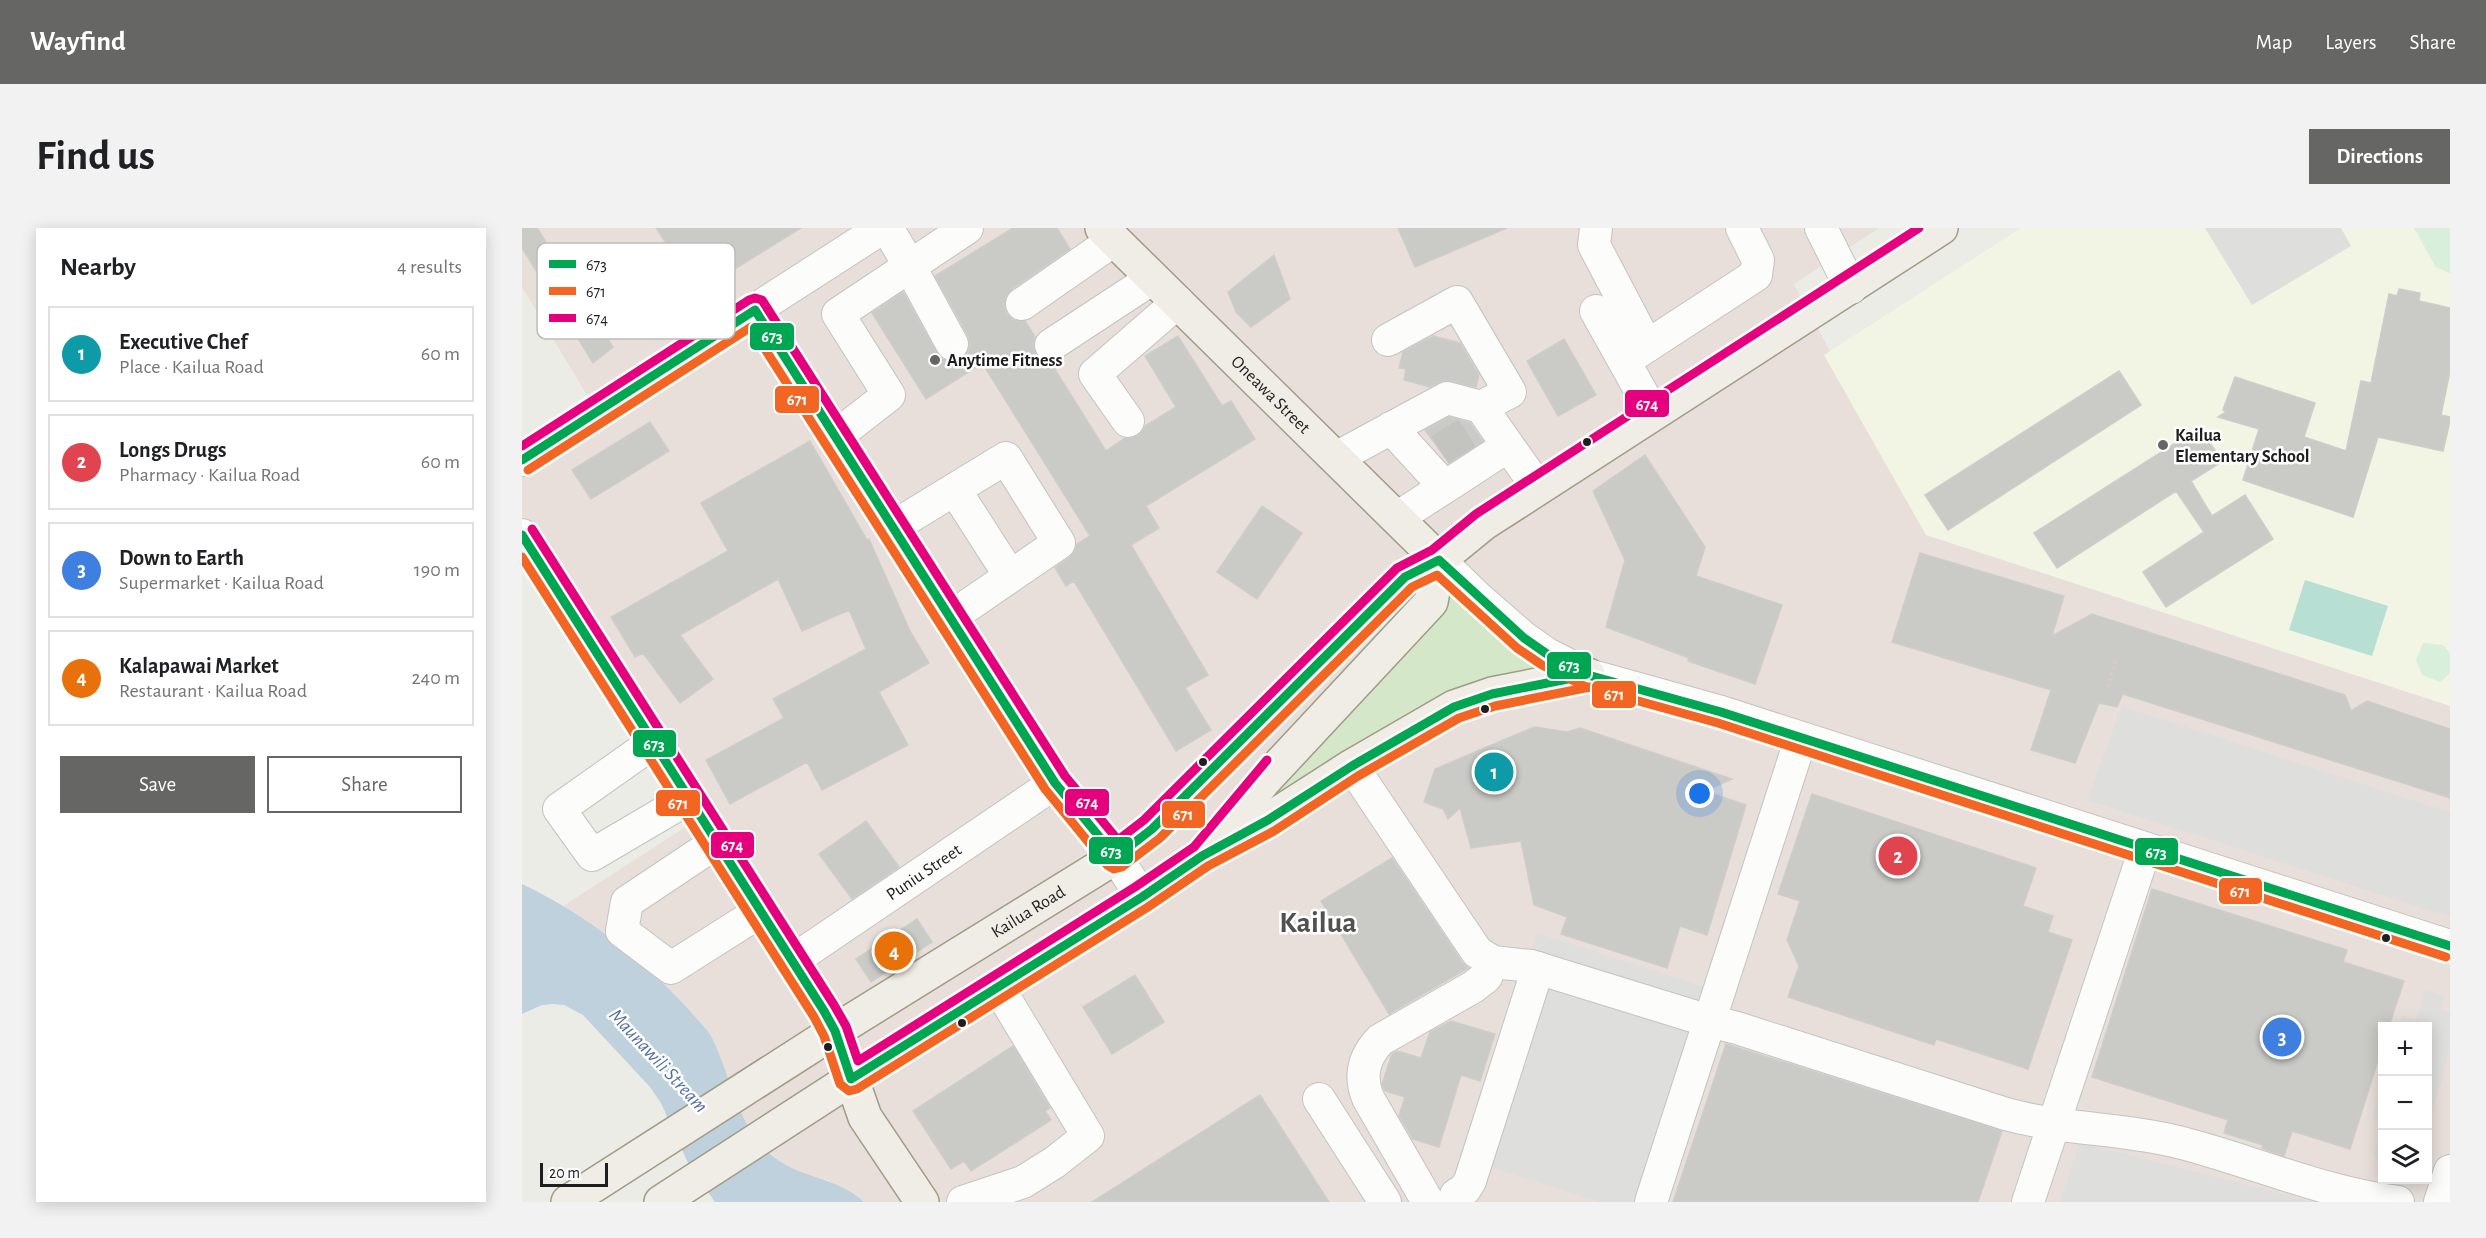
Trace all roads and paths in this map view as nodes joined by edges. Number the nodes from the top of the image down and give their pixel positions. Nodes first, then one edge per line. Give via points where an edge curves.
1 (882, 228) edge
2 (888, 228) edge
3 (967, 228) edge
4 (1596, 228) edge
5 (1742, 228) edge
6 (1821, 228) edge
7 (1941, 228) edge
8 (1108, 234) edge
9 (911, 266) junction
10 (1153, 278) junction
11 (1851, 288) junction
12 (1178, 302) junction
13 (1022, 304) dead end
14 (755, 310) junction
15 (1596, 311) dead end
16 (735, 323) edge
17 (710, 339) edge
18 (1388, 340) dead end
19 (952, 344) dead end
20 (1051, 345) dead end
21 (1636, 354) junction
22 (1653, 413) junction
23 (1482, 417) junction
24 (1128, 421) dead end
25 (1391, 428) junction
26 (835, 437) junction
27 (1508, 446) junction
28 (1336, 458) junction
29 (522, 460) edge
30 (1445, 487) junction
31 (1538, 488) junction
32 (955, 490) junction
33 (1397, 518) junction
34 (892, 527) junction
35 (522, 536) edge
36 (1439, 560) junction
37 (1010, 576) junction
38 (951, 617) junction
39 (2115, 659) dead end
40 (1588, 675) junction
41 (2108, 687) dead end
42 (1801, 738) junction
43 (654, 742) junction
44 (1352, 766) junction
45 (1055, 783) junction
46 (689, 798) junction
47 (717, 842) junction
48 (2145, 849) junction
49 (1202, 856) junction
50 (1116, 857) junction
51 (1142, 897) junction
52 (761, 911) junction
53 (2450, 946) edge
54 (792, 961) junction
55 (1493, 962) junction
56 (1538, 968) junction
57 (998, 987) junction
58 (1709, 1021) junction
59 (835, 1031) junction
60 (851, 1079) junction
61 (1319, 1099) dead end
62 (2053, 1124) junction
63 (2341, 1198) edge
64 (1448, 1200) edge
65 (567, 1202) edge
66 (661, 1202) edge
67 (922, 1202) edge
68 (963, 1202) edge
69 (1385, 1202) edge
70 (1651, 1202) edge
71 (2028, 1202) edge
72 (2398, 1202) edge

1 - 14 street
2 - 9 street
3 - 9 street
4 - 21 street via 1594,244
5 - 21 street via 1758,260 1756,274
6 - 11 street
7 - 11 main road, Kailua Road
8 - 10 main road, Oneawa Street
8 - 13 street
9 - 19 street
9 - 26 street via 838,314 889,395
10 - 12 main road, Oneawa Street
10 - 20 street
11 - 22 main road, Kailua Road
12 - 24 street via 1095,374
12 - 28 main road, Oneawa Street
14 - 16 street
14 - 26 street
15 - 21 street
17 - 29 street
18 - 23 street via 1456,302 1510,392
21 - 22 street
22 - 31 main road, Kailua Road
23 - 25 street via 1447,398
23 - 27 street
25 - 28 street
25 - 30 street via 1431,456
26 - 34 street
27 - 30 street
27 - 31 street
28 - 33 main road, Oneawa Street
30 - 33 street
31 - 36 main road, Kailua Road via 1483,524
32 - 34 street
32 - 37 street
32 - 37 street via 1006,458 1059,543
33 - 36 main road, Oneawa Street
34 - 38 street
35 - 43 street
36 - 40 street via 1524,638
36 - 49 main road via 1431,602 1264,781
36 - 50 main road, Kailua Road via 1405,577 1152,829
37 - 38 street
38 - 45 street
39 - 41 path
40 - 42 street
40 - 44 main road via 1492,694 1454,707
42 - 48 street
42 - 58 street
43 - 46 street
43 - 46 street via 559,809 592,855
44 - 49 main road via 1268,820
44 - 55 street via 1477,952
45 - 50 street
45 - 54 street, Puniu Street
46 - 47 street
47 - 52 street
47 - 52 street via 627,902 622,931 672,968
48 - 53 street
48 - 62 street
49 - 51 main road
50 - 51 street
50 - 59 main road, Kailua Road
51 - 57 main road
52 - 54 street
54 - 59 street
55 - 56 street
55 - 64 street via 1486,977 1473,987 1380,1040 1363,1069 1368,1098
56 - 58 street
56 - 64 street via 1470,1182
57 - 60 main road
57 - 68 street via 1088,1136 1023,1182
58 - 62 street via 2006,1114
58 - 70 street
59 - 60 main road
59 - 65 main road, Kailua Road
60 - 66 main road
60 - 67 main road via 866,1117
61 - 69 street
62 - 63 street via 2180,1142
62 - 71 street
63 - 72 street

